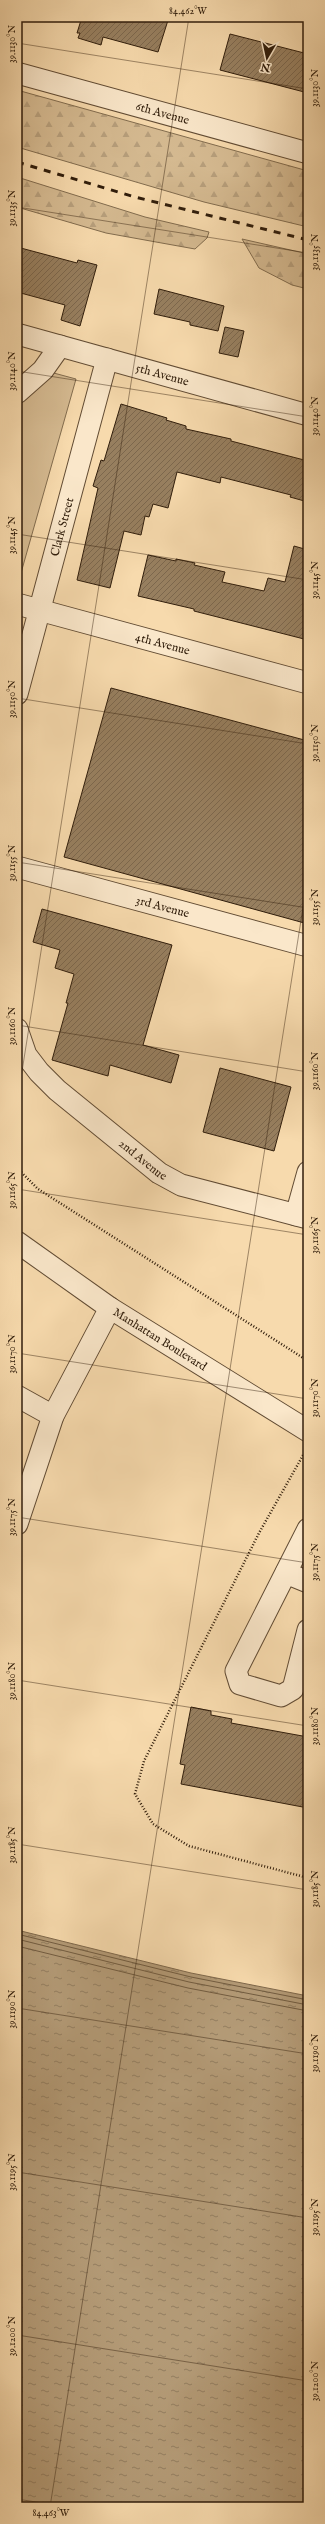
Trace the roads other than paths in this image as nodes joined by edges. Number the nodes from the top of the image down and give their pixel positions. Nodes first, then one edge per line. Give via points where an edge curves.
1 (17, 73) edge
2 (308, 153) edge
3 (17, 334) edge
4 (60, 346) junction
5 (107, 359) junction
6 (17, 393) edge
7 (308, 415) edge
8 (17, 604) edge
9 (40, 610) junction
10 (308, 683) edge
11 (17, 694) edge
12 (17, 867) edge
13 (308, 946) edge
14 (18, 1033) edge
15 (308, 1172) edge
16 (302, 1217) edge
17 (17, 1242) edge
18 (110, 1308) junction
19 (17, 1396) edge
20 (53, 1416) junction
21 (308, 1431) edge
22 (17, 1524) edge
23 (308, 1529) edge
24 (286, 1573) junction
25 (308, 1582) edge
26 (308, 1630) edge

1 - 2 street, 6th Avenue
3 - 4 street, 5th Avenue
4 - 5 street, 5th Avenue
4 - 6 street via 43,370
5 - 7 street, 5th Avenue
5 - 9 street, Clark Street
8 - 9 street, 4th Avenue
9 - 10 street, 4th Avenue
9 - 11 street, Clark Street
12 - 13 street, 3rd Avenue
14 - 16 street, 2nd Avenue via 26,1055 57,1090 159,1173 181,1185
15 - 16 street
17 - 18 street, Manhattan Boulevard
18 - 20 street
18 - 21 street, Manhattan Boulevard
19 - 20 street
20 - 22 street
23 - 24 street
24 - 25 street
24 - 26 street via 236,1671 240,1684 281,1696 293,1689

